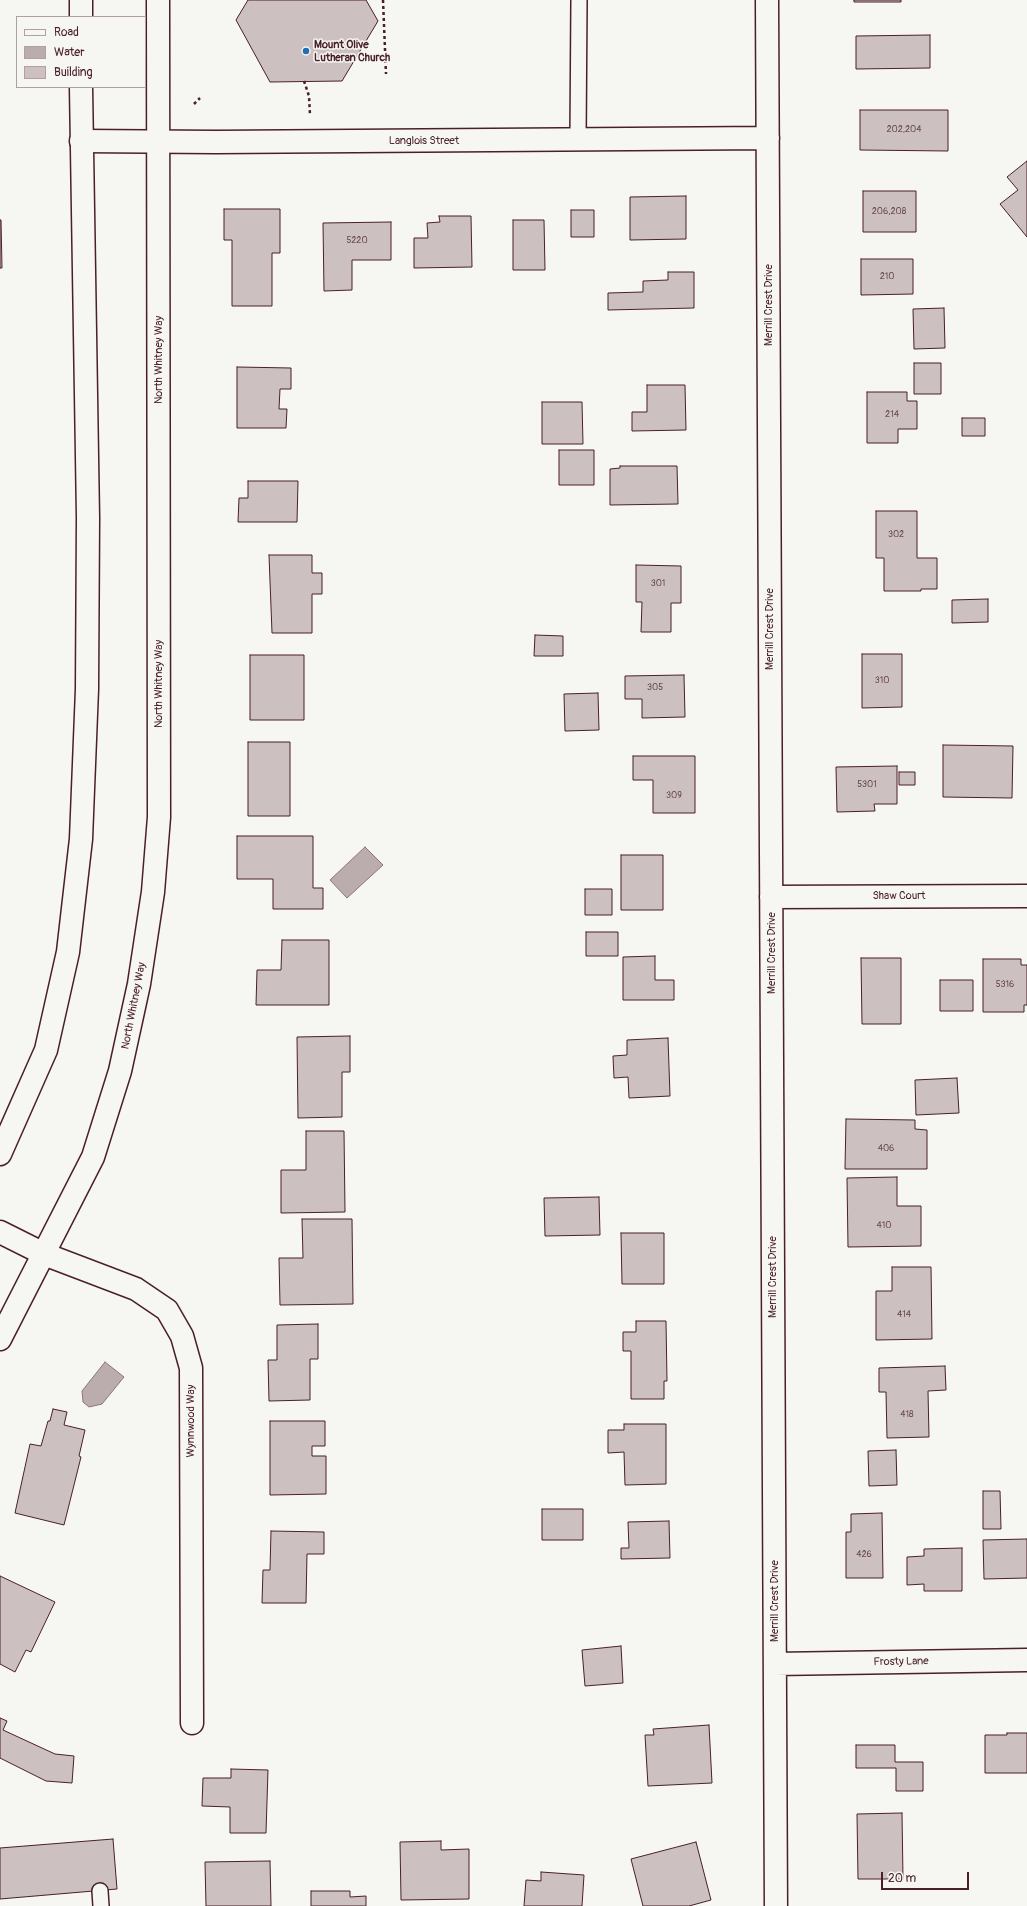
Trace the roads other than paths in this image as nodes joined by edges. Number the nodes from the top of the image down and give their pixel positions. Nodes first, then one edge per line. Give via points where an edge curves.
1 (81, 0) edge
2 (158, 0) edge
3 (579, 0) edge
4 (767, 0) edge
5 (81, 16) edge
6 (81, 88) edge
7 (768, 138) junction
8 (578, 140) junction
9 (81, 141) junction
10 (159, 142) junction
11 (771, 896) junction
12 (1027, 896) edge
13 (0, 1154) edge
14 (0, 1232) edge
15 (44, 1254) junction
16 (0, 1339) edge
17 (1027, 1660) edge
18 (775, 1664) junction
19 (192, 1723) dead end
20 (100, 1890) dead end
21 (101, 1906) edge
22 (776, 1906) edge

1 - 5 street
2 - 10 street, North Whitney Way
3 - 8 lane
4 - 7 street, Merrill Crest Drive
6 - 9 street
7 - 8 street, Langlois Street
7 - 11 street, Merrill Crest Drive
8 - 10 street, Langlois Street
9 - 10 street, Langlois Street
9 - 13 street via 88,518 87,689 81,839 68,952 46,1050
10 - 15 street, North Whitney Way via 159,817 153,892 139,984 120,1071 93,1157
11 - 12 street, Shaw Court
11 - 18 street, Merrill Crest Drive
14 - 15 street, Wynnwood Way
15 - 16 street, North Whitney Way
15 - 19 street, Wynnwood Way via 136,1289 167,1310 182,1336 190,1368
17 - 18 street, Frosty Lane
18 - 22 street, Merrill Crest Drive
20 - 21 lane

